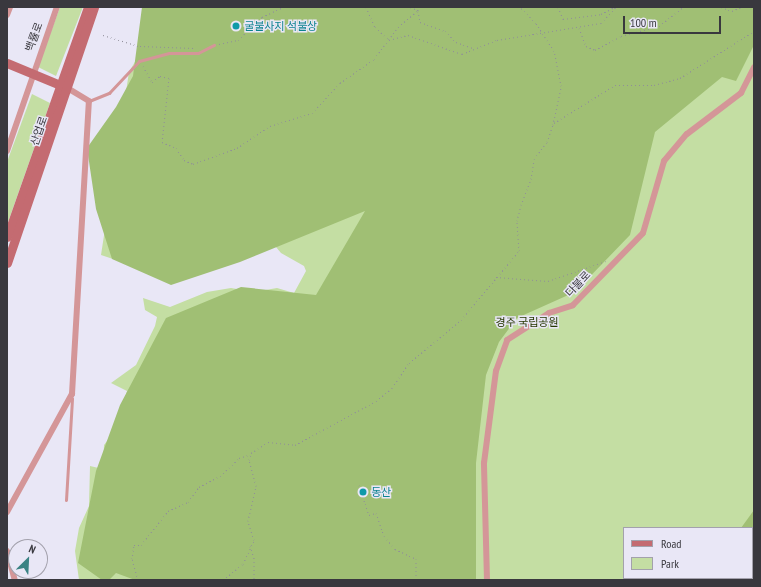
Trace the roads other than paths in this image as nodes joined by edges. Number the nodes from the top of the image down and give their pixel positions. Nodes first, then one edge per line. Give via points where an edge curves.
1 (10, 7) edge
2 (57, 7) edge
3 (88, 7) edge
4 (94, 7) edge
5 (7, 15) edge
6 (214, 45) road end
7 (7, 63) edge
8 (754, 67) edge
9 (33, 75) junction
10 (63, 87) junction
11 (89, 101) junction
12 (7, 151) edge
13 (10, 234) edge
14 (7, 263) edge
15 (72, 394) junction
16 (66, 500) dead end
17 (7, 512) edge
18 (7, 551) edge
19 (15, 580) edge
20 (486, 580) edge

1 - 5 street
2 - 9 street, 백률로
3 - 10 street, 산업로
4 - 10 street, 산업로
6 - 11 lane via 198,53 169,53 139,61 109,94
7 - 9 street
8 - 20 street, 다불로 via 741,93 687,134 664,161 643,233 573,305 549,313 507,340 496,371 484,463
9 - 10 street
9 - 12 street, 백률로
10 - 11 street
10 - 13 street, 산업로
11 - 15 street
13 - 14 street, 산업로
15 - 16 lane
15 - 17 street
18 - 19 street

